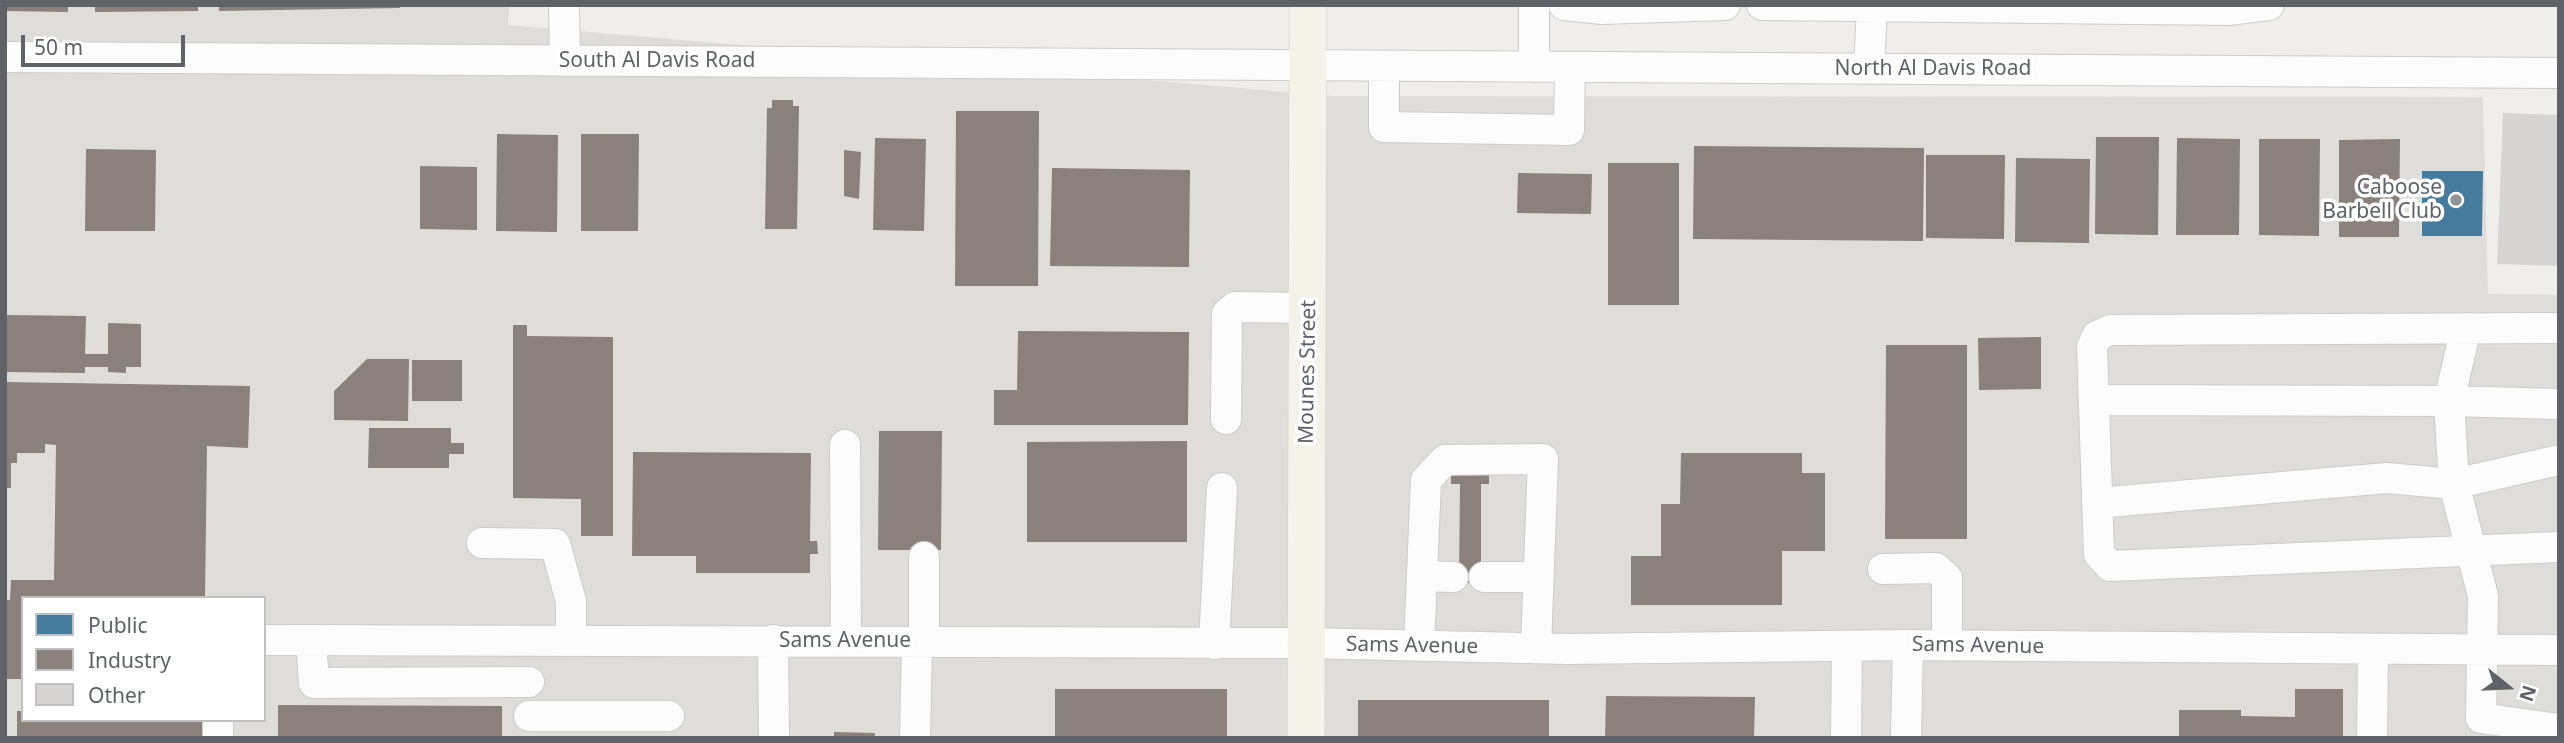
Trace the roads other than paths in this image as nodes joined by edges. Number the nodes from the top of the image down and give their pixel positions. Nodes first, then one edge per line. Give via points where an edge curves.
1 (564, 5) edge
2 (1308, 5) edge
3 (1534, 5) edge
4 (1564, 5) edge
5 (1725, 5) edge
6 (1762, 5) edge
7 (2269, 5) edge
8 (1872, 6) edge
9 (2022, 7) edge
10 (5, 57) edge
11 (565, 61) junction
12 (1308, 66) junction
13 (1384, 66) junction
14 (1534, 67) junction
15 (1570, 67) junction
16 (1869, 69) junction
17 (2559, 73) edge
18 (1308, 308) junction
19 (2466, 328) junction
20 (2559, 328) edge
21 (2094, 400) junction
22 (2449, 401) junction
23 (2559, 404) edge
24 (1226, 419) dead end
25 (845, 445) dead end
26 (2559, 460) edge
27 (2454, 484) junction
28 (1222, 488) dead end
29 (2097, 503) junction
30 (482, 543) dead end
31 (2559, 547) edge
32 (2470, 552) junction
33 (924, 557) dead end
34 (1883, 569) dead end
35 (1422, 576) junction
36 (1453, 577) dead end
37 (1483, 577) dead end
38 (1539, 577) junction
39 (266, 640) edge
40 (311, 640) junction
41 (530, 640) junction
42 (571, 640) junction
43 (773, 640) junction
44 (846, 641) junction
45 (921, 642) junction
46 (1305, 643) junction
47 (1214, 644) junction
48 (1908, 645) junction
49 (1419, 646) junction
50 (1847, 646) junction
51 (1947, 646) junction
52 (1536, 648) junction
53 (2373, 650) junction
54 (2482, 650) junction
55 (2559, 650) edge
56 (529, 682) junction
57 (669, 716) dead end
58 (529, 727) edge
59 (2559, 729) edge
60 (774, 738) edge
61 (915, 738) edge
62 (1306, 738) edge
63 (1846, 738) edge
64 (1906, 738) edge
65 (2372, 738) edge

1 - 11 street
2 - 12 main road, Mounes Street
3 - 14 street
4 - 5 street via 1602,9
6 - 8 street
7 - 9 street via 2228,10
8 - 9 street
8 - 16 street
10 - 11 street, South Al Davis Road
11 - 12 street, South Al Davis Road
12 - 13 street, North Al Davis Road
12 - 18 main road, Mounes Street
13 - 14 street, North Al Davis Road
13 - 15 street via 1384,127 1569,130
14 - 15 street, North Al Davis Road
15 - 16 street, North Al Davis Road
16 - 17 street, North Al Davis Road
18 - 24 street via 1235,307 1227,314
18 - 46 main road, Mounes Street
19 - 20 street
19 - 21 street via 2110,330 2097,337 2092,347
19 - 22 street
21 - 22 street
21 - 29 street
22 - 23 street
22 - 27 street
25 - 44 street
26 - 27 street
27 - 29 street via 2387,478
27 - 32 street
28 - 47 street
29 - 32 street via 2099,554 2110,566
30 - 42 street via 555,544 571,601
31 - 32 street
32 - 54 street via 2483,596
33 - 45 street
34 - 51 street via 1936,568 1947,578
35 - 36 street
35 - 38 street via 1426,480 1445,460 1543,458
35 - 49 street
37 - 38 street
38 - 52 street
39 - 40 street, Sams Avenue
40 - 41 street, Sams Avenue
40 - 56 street via 314,683
41 - 42 street, Sams Avenue
41 - 56 street
42 - 43 street, Sams Avenue
43 - 44 street, Sams Avenue
43 - 60 street
44 - 45 street, Sams Avenue
45 - 47 street, Sams Avenue
45 - 61 street
46 - 47 street, Sams Avenue
46 - 49 street, Sams Avenue
46 - 62 main road, Mounes Street
48 - 50 street, Sams Avenue
48 - 51 street, Sams Avenue
48 - 64 street
49 - 52 street, Sams Avenue
50 - 52 street, Sams Avenue
50 - 63 street
51 - 53 street, Sams Avenue
53 - 54 street, Sams Avenue
53 - 65 street
54 - 55 street, Sams Avenue
54 - 59 street via 2481,718
56 - 58 street
57 - 58 street

